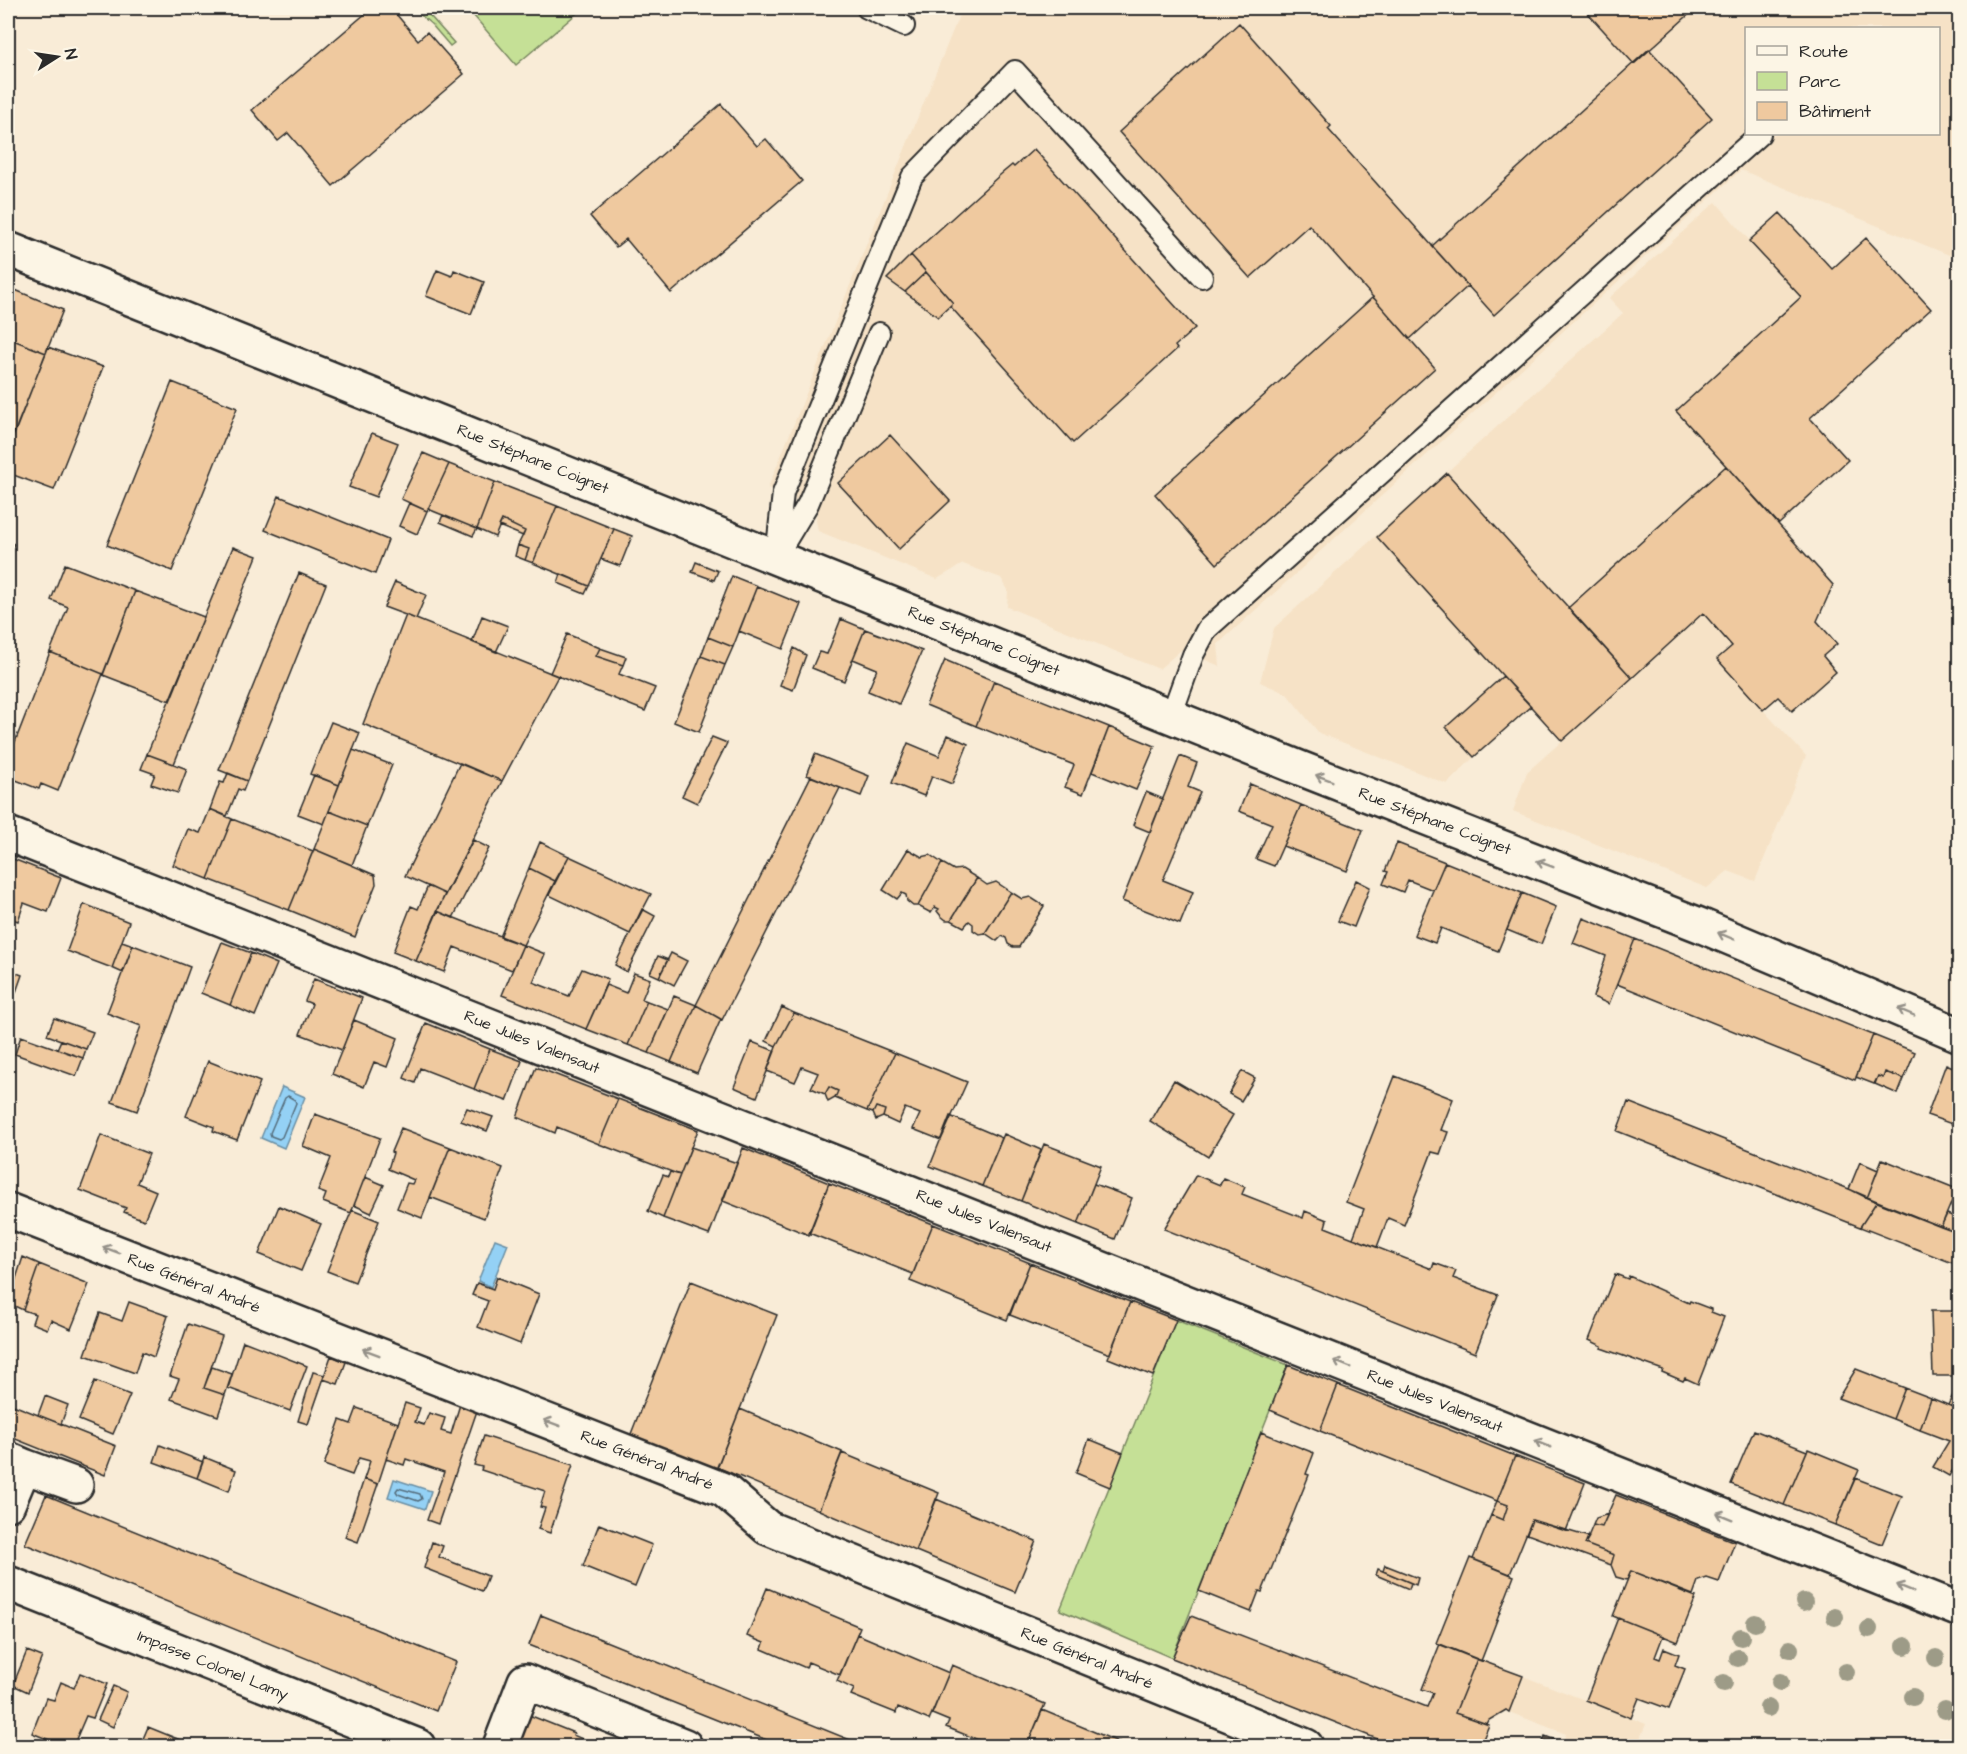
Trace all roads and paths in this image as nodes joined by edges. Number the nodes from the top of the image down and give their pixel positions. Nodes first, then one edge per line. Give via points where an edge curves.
1 (867, 8) edge
2 (904, 26) dead end
3 (1759, 135) edge
4 (8, 249) edge
5 (1202, 277) dead end
6 (879, 333) dead end
7 (776, 557) junction
8 (1171, 716) junction
9 (8, 834) edge
10 (1959, 1035) edge
11 (8, 1210) edge
12 (16, 1462) edge
13 (76, 1485) dead end
14 (8, 1504) edge
15 (8, 1583) edge
16 (1959, 1610) edge
17 (418, 1746) edge
18 (500, 1746) edge
19 (685, 1746) edge
20 (1306, 1746) edge

1 - 2 lane
3 - 8 lane via 1207,629
4 - 7 street, Rue Stéphane Coignet
5 - 7 lane via 1015,71 912,177 783,494
6 - 7 lane via 808,504
7 - 8 street, Rue Stéphane Coignet
10 -> 8 street, Rue Stéphane Coignet via 1702,926
16 -> 9 street, Rue Jules Valensaut
20 -> 11 street, Rue Général André via 768,1528 724,1490
12 - 13 street
12 - 14 street
15 - 17 street, Impasse Colonel Lamy
18 - 19 street via 525,1681

